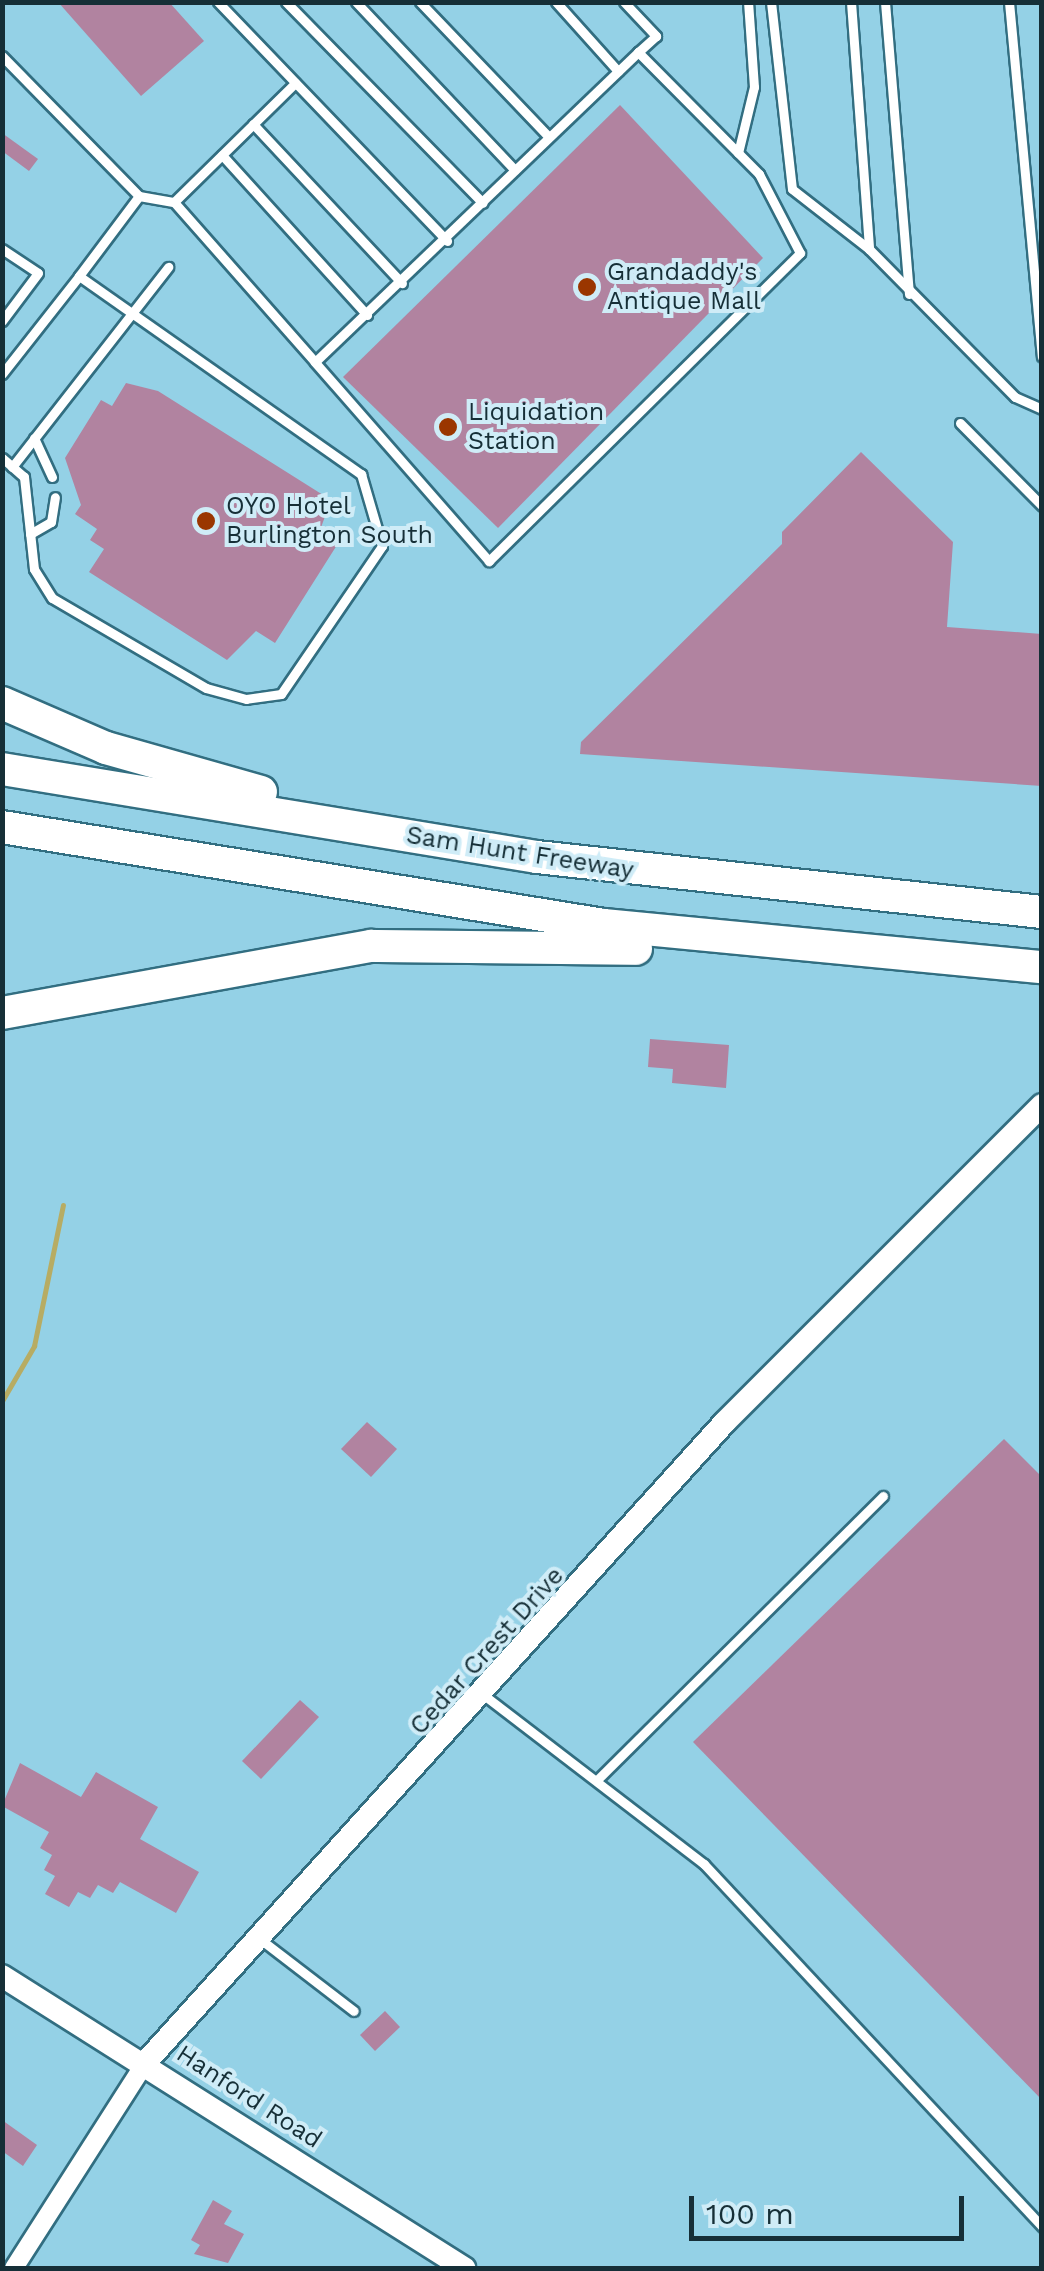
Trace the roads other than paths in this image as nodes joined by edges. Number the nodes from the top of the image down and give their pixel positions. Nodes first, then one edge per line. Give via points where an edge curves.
1 (218, 2) edge
2 (286, 2) edge
3 (356, 2) edge
4 (420, 2) edge
5 (556, 2) edge
6 (624, 2) edge
7 (748, 2) edge
8 (771, 2) edge
9 (851, 2) edge
10 (886, 2) edge
11 (1009, 2) edge
12 (638, 52) junction
13 (2, 56) edge
14 (618, 71) junction
15 (295, 83) junction
16 (253, 124) junction
17 (547, 136) junction
18 (738, 153) junction
19 (222, 155) junction
20 (514, 170) junction
21 (139, 196) junction
22 (174, 202) junction
23 (482, 204) junction
24 (447, 241) junction
25 (2, 249) edge
26 (869, 250) junction
27 (168, 266) dead end
28 (79, 276) junction
29 (402, 282) junction
30 (909, 295) junction
31 (129, 311) junction
32 (366, 315) junction
33 (2, 320) edge
34 (1042, 356) edge
35 (314, 362) junction
36 (2, 374) edge
37 (1042, 409) edge
38 (960, 423) dead end
39 (34, 438) junction
40 (2, 458) edge
41 (12, 467) junction
42 (52, 477) dead end
43 (55, 497) dead end
44 (1042, 506) edge
45 (30, 534) junction
46 (2, 703) edge
47 (2, 769) edge
48 (2, 827) edge
49 (474, 846) junction
50 (1042, 912) edge
51 (956, 959) junction
52 (1042, 966) edge
53 (2, 1014) edge
54 (1042, 1105) edge
55 (883, 1496) dead end
56 (485, 1696) junction
57 (598, 1780) junction
58 (260, 1938) junction
59 (2, 1976) edge
60 (354, 2010) dead end
61 (146, 2062) junction
62 (1042, 2228) edge
63 (14, 2268) edge
64 (464, 2268) edge

1 - 15 lane
2 - 23 lane
3 - 20 lane
4 - 17 lane
5 - 14 lane
6 - 12 lane via 656,36
7 - 18 lane via 754,87
8 - 26 lane via 786,175
9 - 26 lane
10 - 30 lane
11 - 34 lane
12 - 14 lane
12 - 18 lane
13 - 21 lane
14 - 17 lane
15 - 16 lane
15 - 24 lane
16 - 19 lane
16 - 29 lane
17 - 20 lane
18 - 35 lane via 800,253 489,561
19 - 22 lane
19 - 32 lane
20 - 23 lane
21 - 22 lane
21 - 28 lane
22 - 35 lane
23 - 24 lane
24 - 29 lane
25 - 33 lane via 38,273
26 - 30 lane
27 - 31 lane
28 - 31 lane
28 - 36 lane
29 - 32 lane
30 - 37 lane via 1015,397
31 - 39 lane
31 - 45 lane via 360,474 382,546 280,694 246,698 206,688 52,598 34,569
32 - 35 lane
38 - 44 lane
39 - 41 lane
39 - 42 lane
40 - 41 lane
41 - 45 lane via 24,478
43 - 45 lane via 51,522
46 - 49 highway via 168,769
47 - 49 highway, Sam Hunt Freeway
48 - 51 highway via 604,925
49 - 50 highway, Sam Hunt Freeway
51 - 52 highway
51 - 53 highway via 410,943 250,962
54 - 56 street, Cedar Crest Drive via 725,1422
55 - 57 lane
56 - 57 lane
56 - 58 street, Cedar Crest Drive
57 - 62 lane via 704,1864
58 - 60 lane
58 - 61 street, Cedar Crest Drive
59 - 61 street, Hanford Road
61 - 63 street, Cedar Crest Drive
61 - 64 street, Hanford Road

